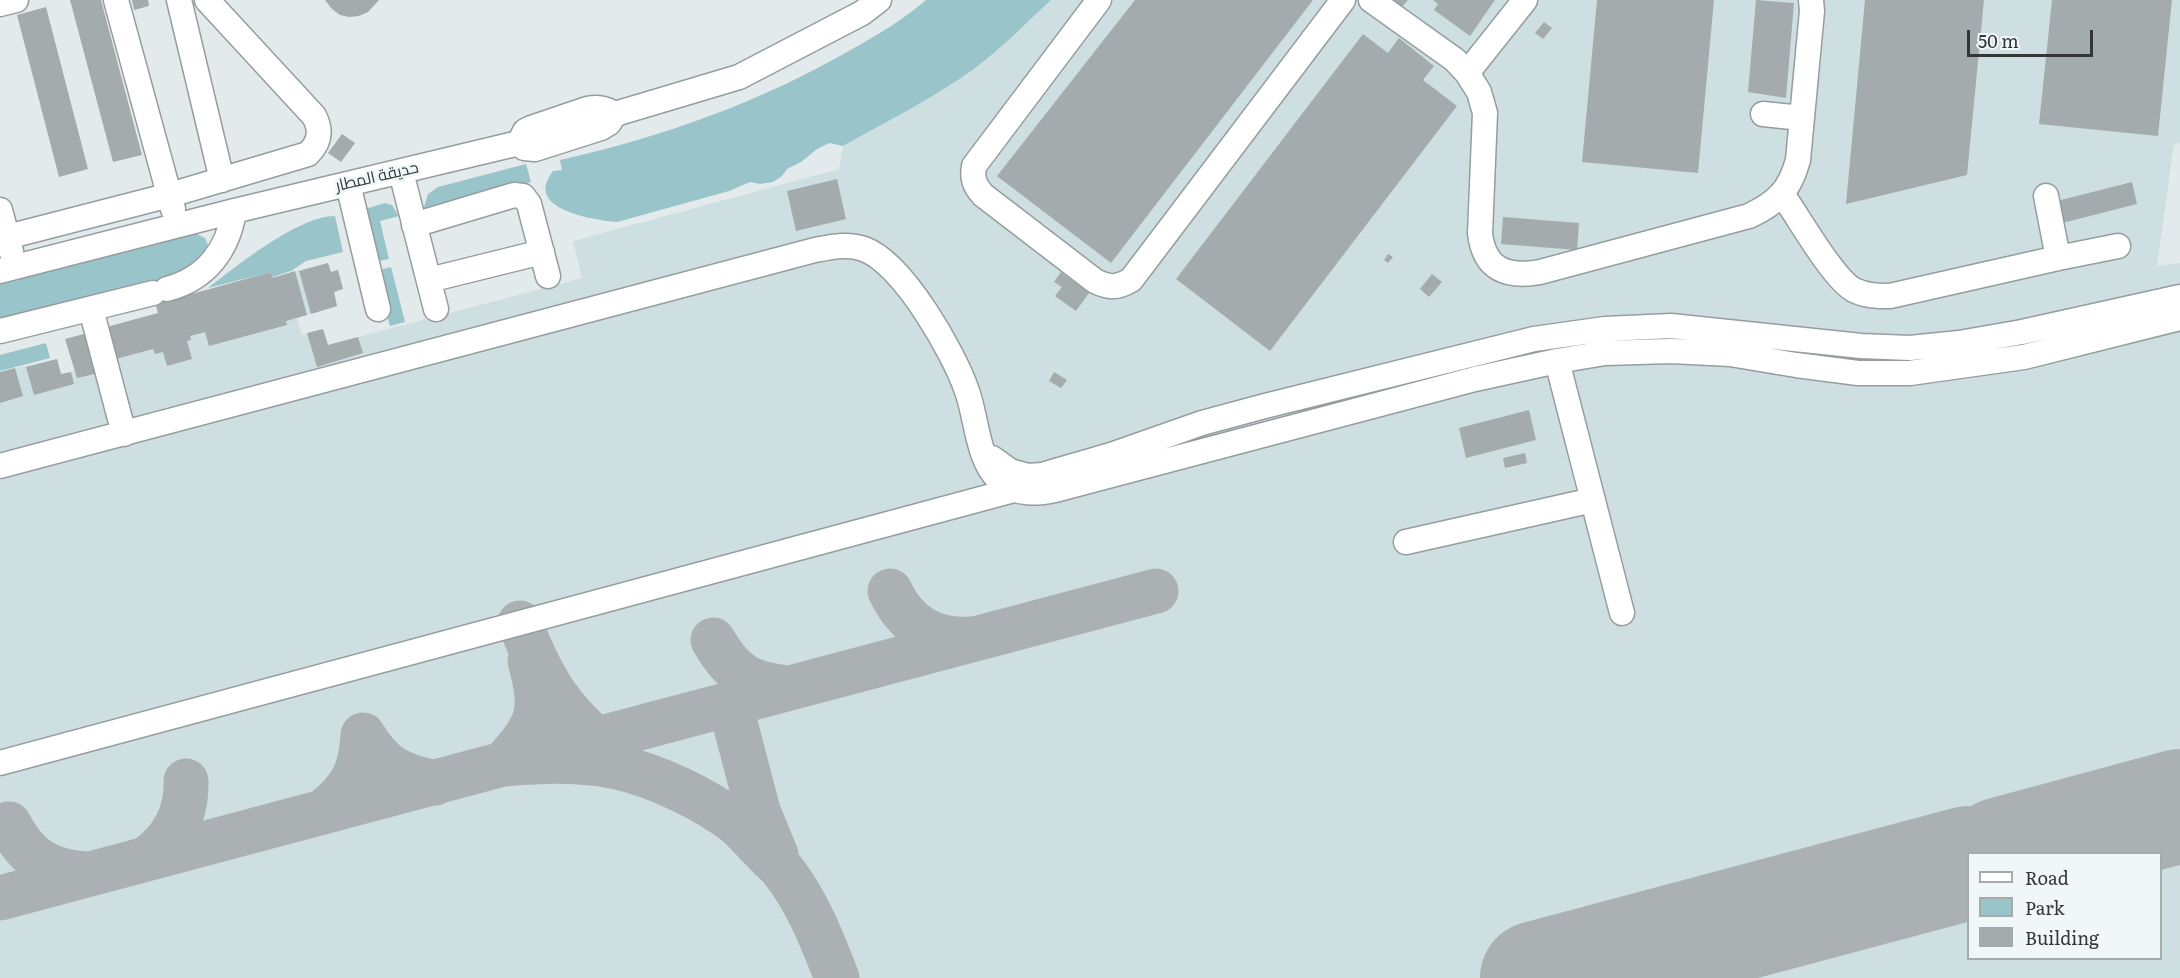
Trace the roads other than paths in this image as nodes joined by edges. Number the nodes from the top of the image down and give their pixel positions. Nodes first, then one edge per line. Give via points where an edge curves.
1 (16, 0) edge
2 (116, 0) edge
3 (179, 0) edge
4 (207, 0) edge
5 (879, 0) edge
6 (1099, 0) edge
7 (1343, 0) edge
8 (1371, 0) edge
9 (1525, 0) edge
10 (1811, 0) edge
11 (0, 4) edge
12 (1467, 73) junction
13 (1763, 114) dead end
14 (1802, 117) junction
15 (401, 172) junction
16 (222, 180) junction
17 (348, 184) junction
18 (1782, 194) junction
19 (170, 195) junction
20 (2046, 196) dead end
21 (0, 210) edge
22 (234, 211) junction
23 (181, 224) junction
24 (414, 225) junction
25 (7, 237) junction
26 (2118, 246) dead end
27 (542, 252) junction
28 (2058, 258) junction
29 (8, 269) edge
30 (548, 276) dead end
31 (429, 280) junction
32 (2180, 297) edge
33 (91, 309) junction
34 (378, 309) dead end
35 (436, 309) dead end
36 (2180, 318) edge
37 (0, 332) edge
38 (1557, 361) junction
39 (124, 434) junction
40 (983, 451) junction
41 (0, 466) edge
42 (1014, 490) junction
43 (1593, 500) junction
44 (1406, 542) dead end
45 (1622, 613) dead end
46 (0, 763) edge

1 - 11 street
2 - 19 street
3 - 16 street
4 - 16 street via 314,116 320,135 308,154
5 - 15 street, حديقة المطار via 862,13 740,77 615,114 601,128 535,149 519,143
6 - 7 street via 974,166 972,176 982,195 1106,287 1131,280
8 - 12 street via 1455,60
9 - 12 street
10 - 14 street
12 - 18 street via 1479,92 1485,113 1481,245 1490,262 1506,272 1540,272 1749,216
13 - 14 street
14 - 18 street via 1795,172
15 - 17 street, حديقة المطار
15 - 24 street
16 - 19 street
17 - 22 street, حديقة المطار
17 - 34 street
18 - 28 street via 1839,278 1854,290 1872,296 1890,296
19 - 23 street
19 - 25 street
20 - 28 street
21 - 25 street
22 - 23 street, حديقة المطار
22 - 33 street via 219,254 191,280
23 - 29 street, حديقة المطار
24 - 27 street via 520,195 529,204
24 - 31 street
25 - 29 street
26 - 28 street
27 - 30 street
27 - 31 street
31 - 35 street
32 - 40 street via 2022,332 1910,348 1671,326 1605,329 1534,339 1265,406 1042,475 1010,471
33 - 37 street
33 - 39 street
36 - 38 street via 2024,357 1910,373 1858,373 1730,354 1671,351 1605,353
38 - 42 street via 1059,489 1029,494
38 - 43 street
39 - 40 street via 815,250 846,245 866,249 882,259 931,319 958,368
39 - 41 street
40 - 42 street via 1000,481
42 - 46 street
43 - 44 street
43 - 45 street

